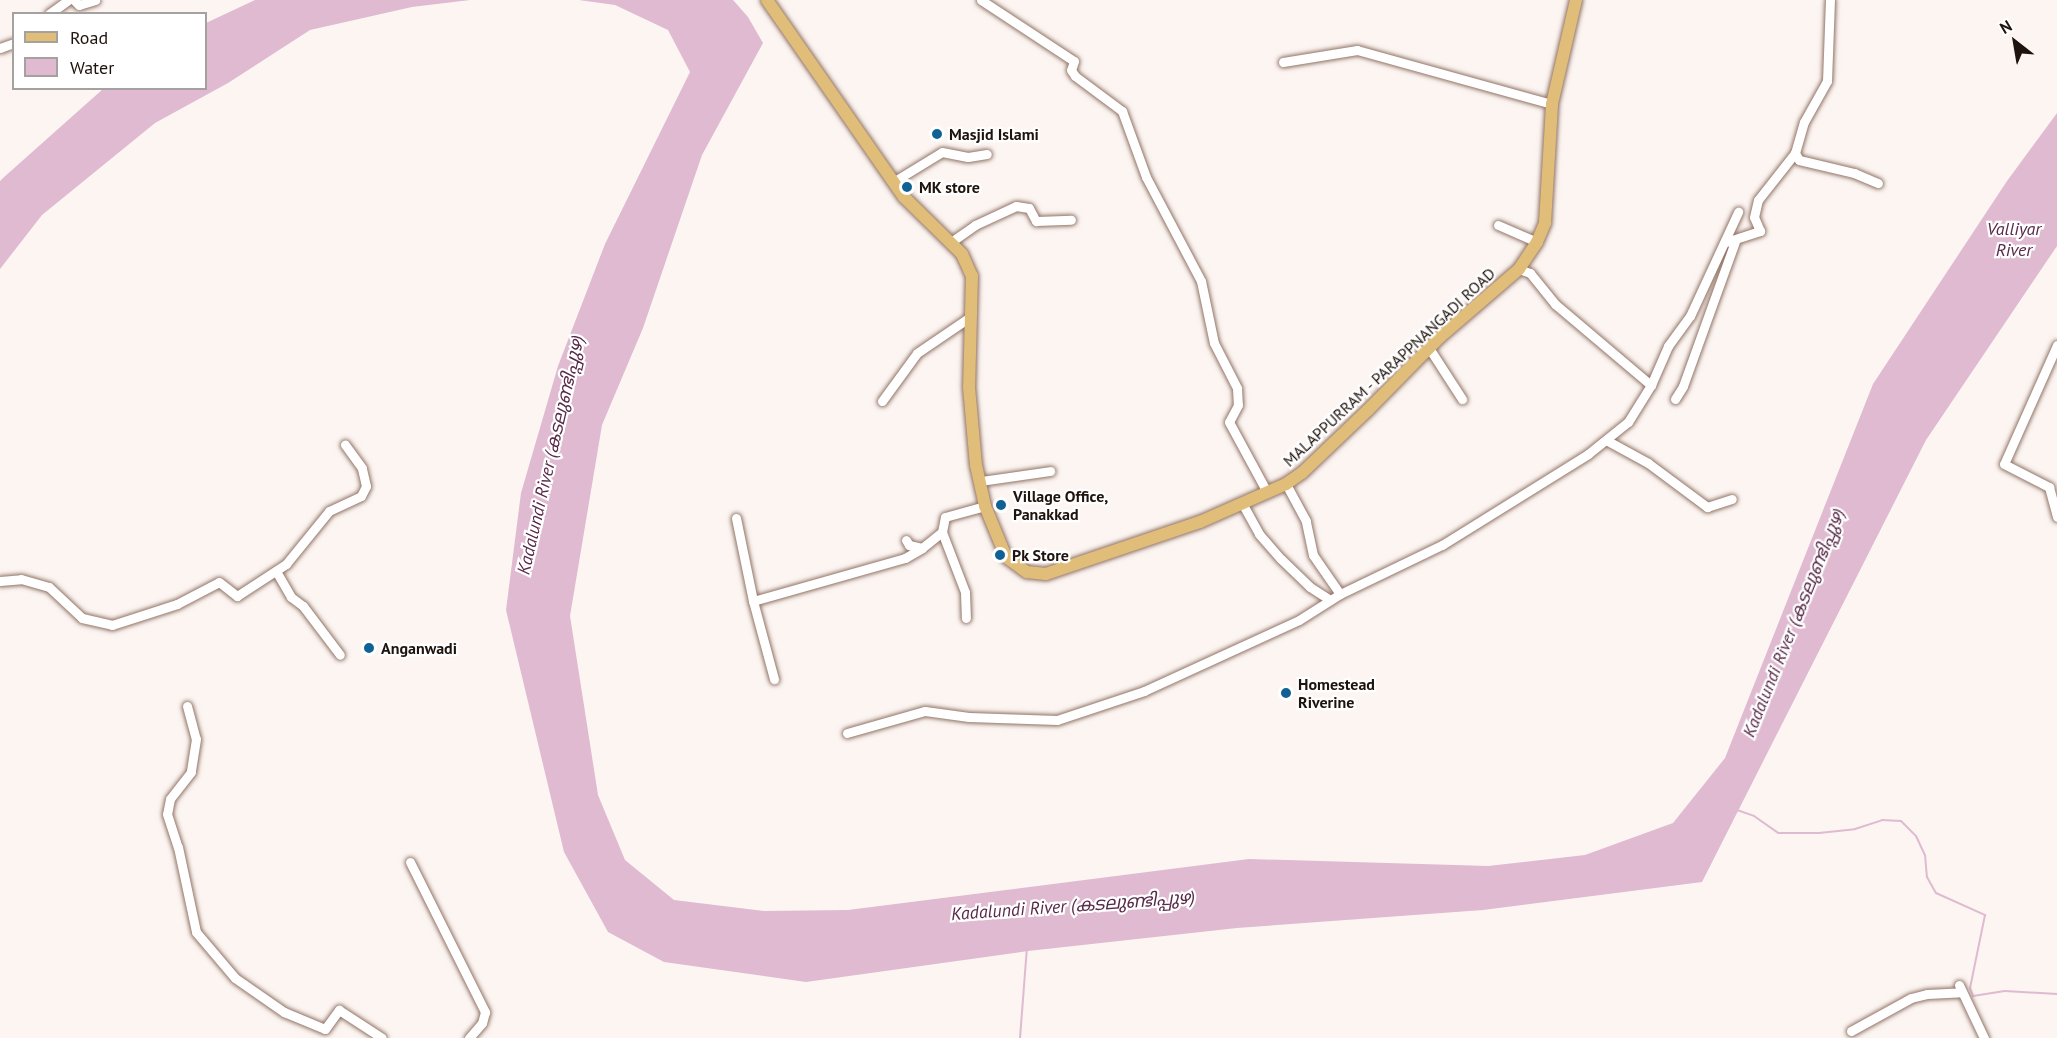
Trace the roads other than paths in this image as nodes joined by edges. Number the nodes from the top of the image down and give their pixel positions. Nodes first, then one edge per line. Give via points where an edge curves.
1 (68, 0) edge
2 (74, 0) edge
3 (95, 0) edge
4 (767, 0) edge
5 (981, 0) edge
6 (1576, 0) edge
7 (1830, 0) edge
8 (51, 12) edge
9 (1284, 62) dead end
10 (1552, 104) junction
11 (1795, 153) junction
12 (987, 154) dead end
13 (893, 182) junction
14 (1878, 183) dead end
15 (1738, 212) dead end
16 (1071, 220) dead end
17 (1498, 225) dead end
18 (1736, 239) junction
19 (951, 242) junction
20 (1538, 242) junction
21 (1726, 242) junction
22 (1519, 269) junction
23 (970, 317) junction
24 (2057, 345) edge
25 (1429, 348) junction
26 (1650, 385) junction
27 (1462, 399) dead end
28 (1675, 399) dead end
29 (882, 401) dead end
30 (1606, 440) junction
31 (345, 445) dead end
32 (1050, 471) dead end
33 (981, 481) junction
34 (1286, 484) junction
35 (1267, 492) junction
36 (1732, 499) dead end
37 (1242, 503) junction
38 (985, 506) junction
39 (2057, 517) edge
40 (736, 518) dead end
41 (942, 532) junction
42 (906, 540) dead end
43 (922, 548) junction
44 (276, 571) junction
45 (0, 581) edge
46 (1340, 594) junction
47 (1330, 600) junction
48 (753, 601) junction
49 (966, 618) dead end
50 (340, 655) dead end
51 (774, 679) dead end
52 (187, 706) dead end
53 (847, 733) dead end
54 (410, 862) dead end
55 (1851, 1031) dead end
56 (382, 1038) edge
57 (469, 1038) edge
58 (1984, 1038) edge

1 - 8 street
2 - 3 street via 79,5
4 - 13 main road, MALAPPURRAM - PARAPPNANGADI ROAD
5 - 35 street via 1074,61 1071,70 1075,76 1122,111 1146,177 1201,280 1214,343 1237,388 1238,405 1229,423
6 - 10 main road, MALAPPURRAM - PARAPPNANGADI ROAD
7 - 11 street via 1827,81 1804,122
9 - 10 street via 1357,50
10 - 20 main road, MALAPPURRAM - PARAPPNANGADI ROAD via 1548,203
11 - 14 street via 1799,160
11 - 18 street via 1758,200 1754,217 1760,231
12 - 13 street via 968,157 942,152
13 - 19 main road, MALAPPURRAM - PARAPPNANGADI ROAD
15 - 21 street
16 - 19 street via 1036,221 1029,208 1016,206 975,225
17 - 20 street
18 - 21 street
18 - 28 street
19 - 23 main road, MALAPPURRAM - PARAPPNANGADI ROAD via 962,254 972,276
20 - 22 main road, MALAPPURRAM - PARAPPNANGADI ROAD
21 - 26 street
22 - 25 main road, MALAPPURRAM - PARAPPNANGADI ROAD
22 - 26 street via 1530,273 1555,304
23 - 29 street via 917,353
23 - 33 main road, MALAPPURRAM - PARAPPNANGADI ROAD via 972,430
24 - 39 street via 2004,464 2049,487
25 - 27 street
25 - 34 main road, MALAPPURRAM - PARAPPNANGADI ROAD via 1302,473
26 - 30 street via 1628,422
30 - 36 street via 1648,464 1707,507
30 - 46 street via 1442,544
31 - 44 street via 362,468 366,486 361,496 330,511
32 - 33 street
33 - 38 main road, MALAPPURRAM - PARAPPNANGADI ROAD
34 - 35 main road, MALAPPURRAM - PARAPPNANGADI ROAD
34 - 46 street via 1306,521 1313,555
35 - 37 main road, MALAPPURRAM - PARAPPNANGADI ROAD
37 - 38 main road, MALAPPURRAM - PARAPPNANGADI ROAD via 1200,522 1046,574 1027,572 1006,557
37 - 47 street via 1258,534 1310,587
38 - 41 street via 945,517
40 - 48 street
41 - 43 street
41 - 49 street via 965,592
42 - 43 street via 909,546
43 - 48 street via 905,558
44 - 45 street via 237,596 219,582 177,603 112,625 82,618 49,587 21,579
44 - 50 street via 291,597 303,606
46 - 47 street
47 - 53 street via 1299,620 1144,691 1057,720 925,711
48 - 51 street
52 - 56 street via 196,740 191,772 170,798 167,814 196,932 236,978 284,1012 325,1029 339,1010
54 - 57 street via 485,1012 482,1023
55 - 58 street via 1911,998 1960,988

